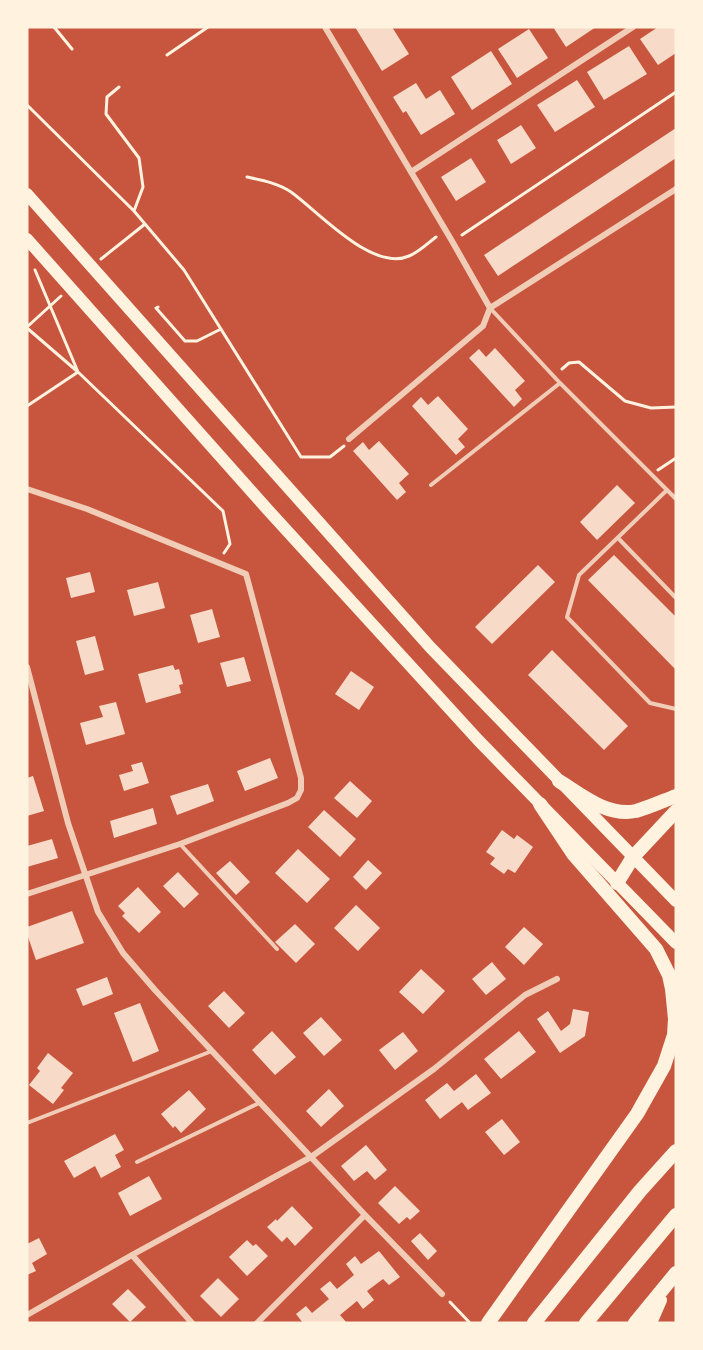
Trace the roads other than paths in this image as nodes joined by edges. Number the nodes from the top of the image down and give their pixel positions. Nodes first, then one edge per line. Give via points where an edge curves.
1 (326, 27) edge
2 (633, 27) edge
3 (411, 172) junction
4 (676, 189) edge
5 (27, 194) edge
6 (27, 239) edge
7 (490, 308) junction
8 (560, 383) junction
9 (349, 439) road end
10 (431, 485) dead end
11 (27, 489) edge
12 (667, 490) junction
13 (676, 499) edge
14 (618, 538) junction
15 (676, 598) edge
16 (27, 666) edge
17 (676, 710) edge
18 (559, 781) junction
19 (676, 796) edge
20 (540, 804) junction
21 (676, 811) edge
22 (180, 844) junction
23 (633, 857) junction
24 (87, 874) junction
25 (617, 883) junction
26 (27, 894) edge
27 (676, 901) edge
28 (676, 943) edge
29 (277, 949) dead end
30 (557, 979) dead end
31 (212, 1051) junction
32 (260, 1102) junction
33 (27, 1124) edge
34 (676, 1151) edge
35 (311, 1157) junction
36 (137, 1162) dead end
37 (365, 1215) junction
38 (676, 1215) edge
39 (132, 1255) junction
40 (672, 1277) edge
41 (442, 1294) road end
42 (27, 1315) edge
43 (192, 1323) edge
44 (257, 1323) edge
45 (488, 1323) edge
46 (534, 1323) edge
47 (586, 1323) edge
48 (635, 1323) edge
49 (650, 1323) edge

1 - 3 street
2 - 3 street
3 - 7 street
4 - 7 street
5 - 18 main road via 422,639
6 - 20 main road via 268,510
7 - 8 lane
7 - 9 street via 483,326
8 - 10 lane
8 - 12 lane
11 - 22 street via 87,509 246,574 287,720 302,790 288,803
12 - 13 lane
12 - 14 lane
14 - 15 lane
14 - 17 lane via 579,575 567,617 650,703
16 - 24 street via 68,823
18 - 19 highway via 604,808 619,812 635,811
18 - 23 main road
20 - 25 main road
20 - 45 highway via 574,855 656,949 675,1003 674,1035 664,1066 637,1114
21 - 23 highway
22 - 24 street
22 - 29 lane
23 - 25 highway
23 - 27 main road
24 - 26 street
24 - 31 street via 98,912 123,953
25 - 28 main road
30 - 35 street via 525,995 434,1069
31 - 32 street
31 - 33 lane
32 - 35 street
32 - 36 lane
34 - 46 highway
35 - 37 street
35 - 39 street
37 - 41 street
37 - 44 street
38 - 47 highway
39 - 42 street
39 - 43 street
40 - 48 highway
40 - 49 highway

